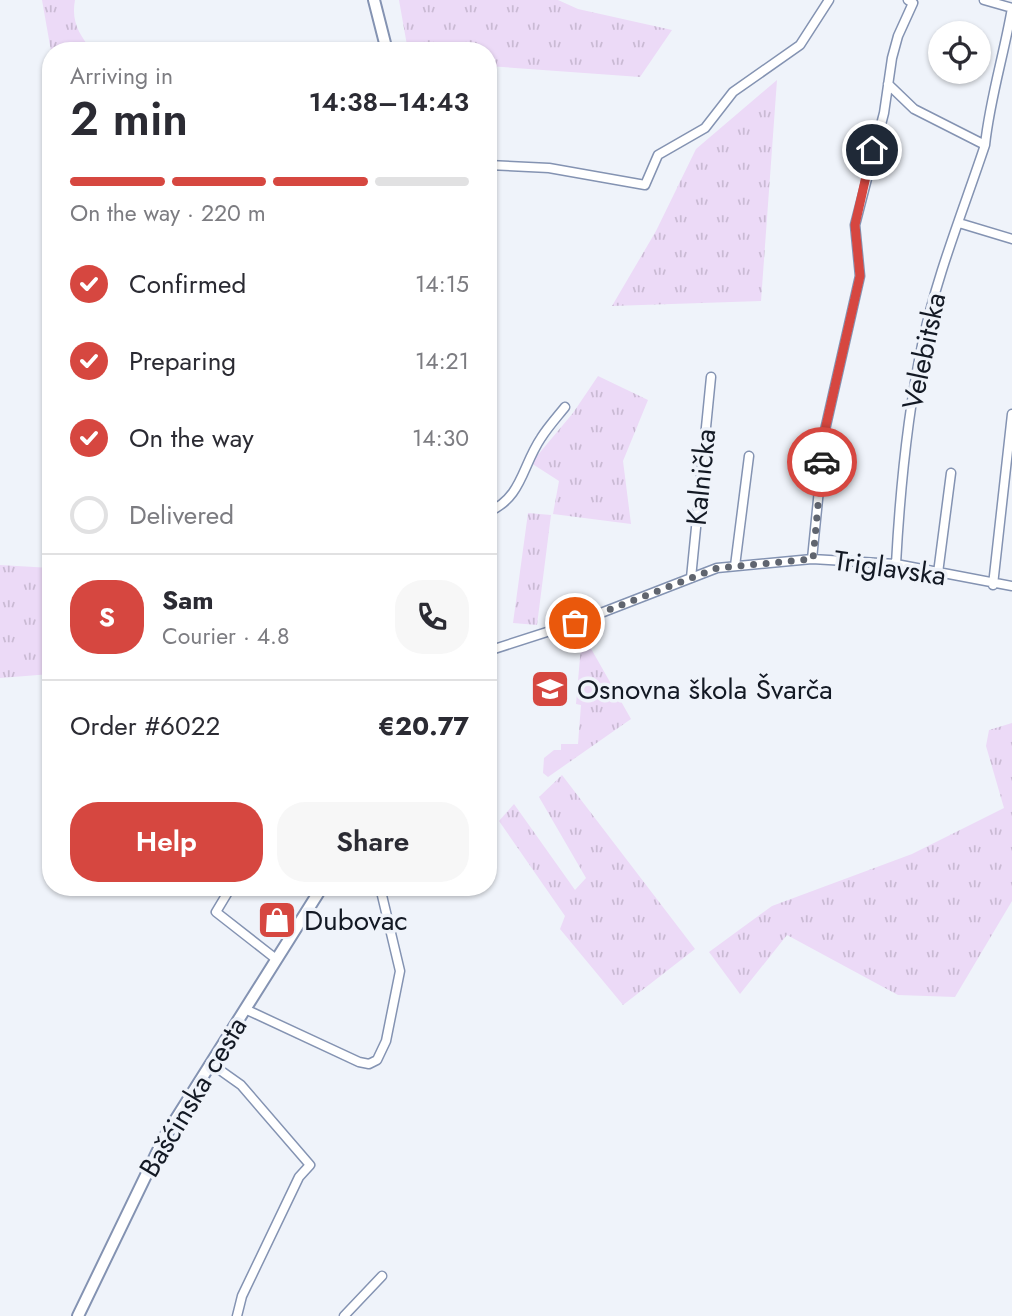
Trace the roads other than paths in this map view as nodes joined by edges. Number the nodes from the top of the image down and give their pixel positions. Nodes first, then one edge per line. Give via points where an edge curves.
1 (374, 0) edge
2 (829, 0) edge
3 (984, 0) edge
4 (913, 1) edge
5 (1012, 8) edge
6 (385, 42) edge
7 (888, 84) junction
8 (985, 145) junction
9 (497, 165) edge
10 (959, 223) junction
11 (1012, 239) edge
12 (711, 377) dead end
13 (565, 407) dead end
14 (1012, 414) edge
15 (749, 457) dead end
16 (951, 473) dead end
17 (497, 508) edge
18 (813, 559) junction
19 (896, 564) junction
20 (735, 566) junction
21 (939, 573) junction
22 (691, 578) junction
23 (993, 585) junction
24 (1012, 586) edge
25 (497, 648) edge
26 (225, 896) edge
27 (316, 896) edge
28 (382, 896) edge
29 (276, 959) junction
30 (246, 1009) junction
31 (210, 1063) junction
32 (382, 1276) dead end
33 (78, 1316) edge
34 (237, 1316) edge
35 (344, 1316) edge

1 - 6 street
2 - 9 street via 800,45 733,92 705,128 658,155 645,185 548,168
3 - 5 street
4 - 7 street via 898,36
5 - 8 street, Velebitska via 1002,68 989,100
7 - 8 street via 914,108
7 - 18 street via 855,225 860,276 825,430
8 - 10 street, Velebitska
10 - 11 street
10 - 19 street, Velebitska via 922,344 902,468
12 - 22 street, Kalnička
13 - 17 street via 540,438 514,492
14 - 23 street
15 - 20 street
16 - 21 street
18 - 19 street, Triglavska
18 - 20 street, Triglavska
19 - 21 street, Triglavska
20 - 22 street, Triglavska
21 - 23 street, Triglavska
22 - 25 street, Triglavska
23 - 24 street, Triglavska
26 - 29 street via 216,912
27 - 29 street, Bašćinska cesta
28 - 30 street via 400,971 386,1041 377,1060 359,1062
29 - 30 street, Bašćinska cesta
30 - 31 street, Bašćinska cesta
31 - 33 street, Bašćinska cesta via 164,1138
31 - 34 street via 241,1086 310,1165 299,1177 242,1296
32 - 35 street

